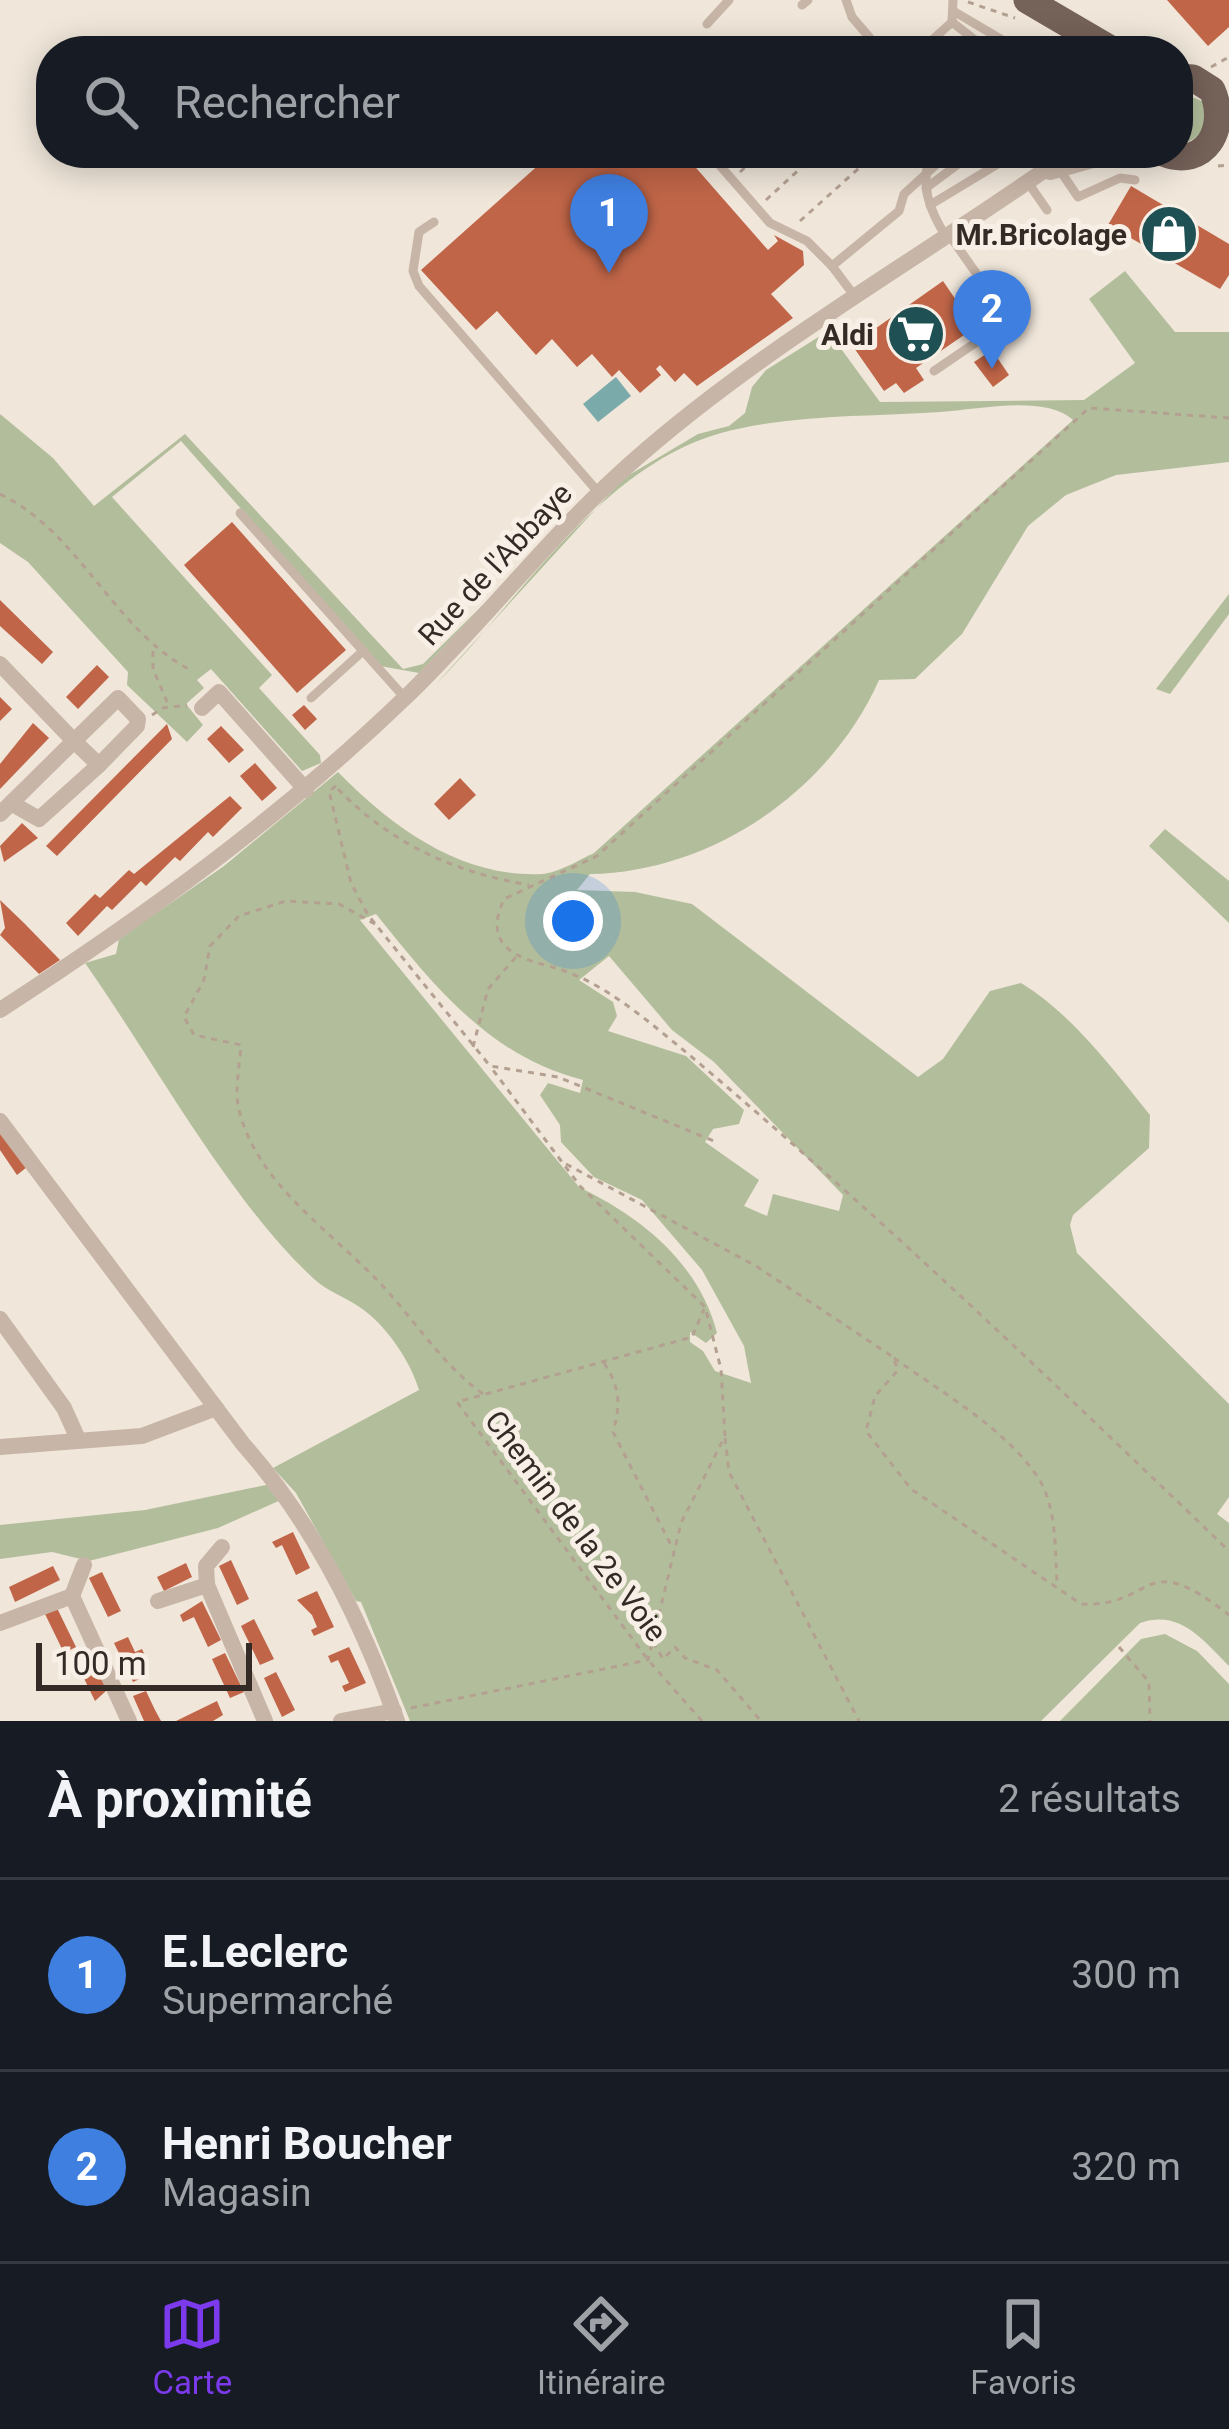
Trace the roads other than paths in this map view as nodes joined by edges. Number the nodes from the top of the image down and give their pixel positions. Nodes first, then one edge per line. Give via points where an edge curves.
1 (729, 0) edge
2 (846, 0) edge
3 (1003, 0) edge
4 (955, 9) edge
5 (1026, 11) edge
6 (707, 24) dead end
7 (868, 36) edge
8 (938, 36) edge
9 (977, 36) edge
10 (997, 36) edge
11 (1063, 36) edge
12 (1081, 36) edge
13 (1193, 82) edge
14 (1226, 115) edge
15 (1229, 153) edge
16 (1199, 154) junction
17 (1193, 156) edge
18 (721, 168) edge
19 (929, 168) edge
20 (938, 168) edge
21 (950, 168) edge
22 (991, 168) edge
23 (1053, 168) edge
24 (1070, 168) edge
25 (1044, 176) junction
26 (1136, 180) dead end
27 (926, 183) junction
28 (930, 205) junction
29 (1047, 210) dead end
30 (434, 222) dead end
31 (949, 237) junction
32 (832, 266) junction
33 (856, 298) junction
34 (934, 371) dead end
35 (599, 493) junction
36 (240, 513) dead end
37 (363, 651) junction
38 (0, 664) edge
39 (311, 698) dead end
40 (405, 698) junction
41 (202, 708) road end
42 (74, 742) junction
43 (100, 765) junction
44 (306, 790) junction
45 (6, 808) edge
46 (2, 1005) edge
47 (0, 1121) edge
48 (0, 1319) edge
49 (216, 1408) junction
50 (78, 1439) junction
51 (0, 1447) edge
52 (222, 1547) dead end
53 (84, 1565) dead end
54 (207, 1586) junction
55 (72, 1596) junction
56 (158, 1601) dead end
57 (0, 1623) edge
58 (396, 1716) edge
59 (129, 1721) edge
60 (265, 1721) edge
61 (341, 1721) edge

1 - 6 lane
2 - 7 lane
3 - 11 main road
4 - 8 lane
4 - 9 lane
4 - 10 lane
5 - 12 main road
13 - 14 main road via 1208,86
14 - 16 main road
15 - 16 main road
16 - 17 main road
18 - 32 lane via 770,223
19 - 27 lane
20 - 27 lane
21 - 27 lane
22 - 28 lane
23 - 25 street, Rue de l'Abbaye
24 - 25 street, Rue de l'Abbaye
25 - 26 lane via 1078,197 1120,178
25 - 29 lane
25 - 31 street, Rue de l'Abbaye
27 - 28 lane
27 - 32 lane via 904,194 898,211
28 - 31 lane
30 - 35 lane via 419,232 413,252 419,286
31 - 33 street, Rue de l'Abbaye
31 - 34 lane via 1009,320
32 - 33 lane
33 - 35 street, Rue de l'Abbaye via 685,417
35 - 40 street, Rue de l'Abbaye
36 - 37 lane
37 - 39 lane
37 - 40 lane
38 - 42 street
40 - 44 street, Rue de l'Abbaye via 330,780
41 - 44 street via 219,692
42 - 43 street
42 - 43 street via 118,698 138,719
42 - 45 street
43 - 45 street via 39,819
44 - 46 street, Rue de l'Abbaye via 215,864
47 - 49 street
48 - 50 street
49 - 50 street via 142,1436
49 - 58 street via 285,1490 346,1600
50 - 51 street
52 - 54 street via 206,1566
53 - 55 street
54 - 56 street
54 - 60 street
55 - 57 street
55 - 59 street
58 - 61 street

